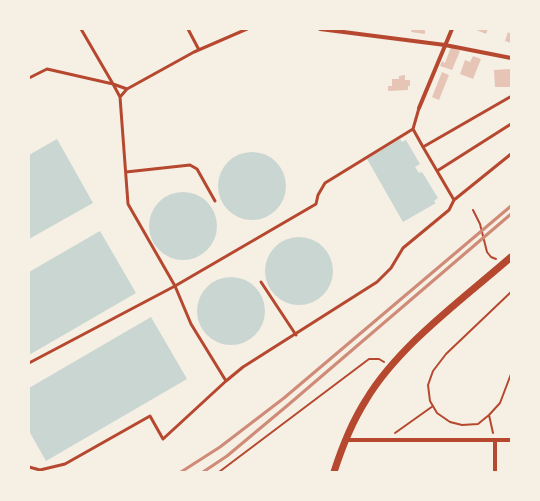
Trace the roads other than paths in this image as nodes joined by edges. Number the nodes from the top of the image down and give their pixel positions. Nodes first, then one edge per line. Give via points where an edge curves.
1 (81, 29) edge
2 (188, 29) edge
3 (247, 29) edge
4 (320, 29) edge
5 (452, 29) edge
6 (335, 30) edge
7 (445, 45) junction
8 (199, 50) junction
9 (511, 58) edge
10 (29, 78) edge
11 (113, 84) junction
12 (127, 89) junction
13 (120, 97) junction
14 (510, 97) edge
15 (419, 108) joint
16 (511, 124) edge
17 (414, 129) junction
18 (423, 147) junction
19 (511, 154) edge
20 (437, 171) junction
21 (126, 172) junction
22 (454, 200) junction
23 (215, 201) dead end
24 (509, 258) edge
25 (261, 282) dead end
26 (175, 286) junction
27 (296, 335) junction
28 (29, 363) edge
29 (226, 381) junction
30 (345, 440) junction
31 (495, 440) junction
32 (511, 440) edge
33 (29, 467) edge
34 (334, 472) edge
35 (495, 472) edge

1 - 11 lane
2 - 8 lane
3 - 8 lane
4 - 6 street
5 - 7 street
6 - 7 street
7 - 9 street
7 - 15 street
8 - 12 lane
10 - 11 lane via 47,69
11 - 12 lane
11 - 13 lane
12 - 13 lane
13 - 21 lane
14 - 18 lane
15 - 17 lane
16 - 20 lane
17 - 18 lane
17 - 26 lane via 325,183 316,204
18 - 20 lane
19 - 22 lane
20 - 22 lane
21 - 23 lane via 190,165 197,169
21 - 26 lane via 128,204
22 - 27 lane via 449,210 403,248 391,268 378,282
24 - 30 street via 421,335 390,366 366,400
25 - 27 lane
26 - 28 lane
26 - 29 lane via 191,324
27 - 29 lane via 243,367
29 - 33 lane via 163,439 150,416 65,464 40,470
30 - 31 street
30 - 34 street
31 - 32 street
31 - 35 street

